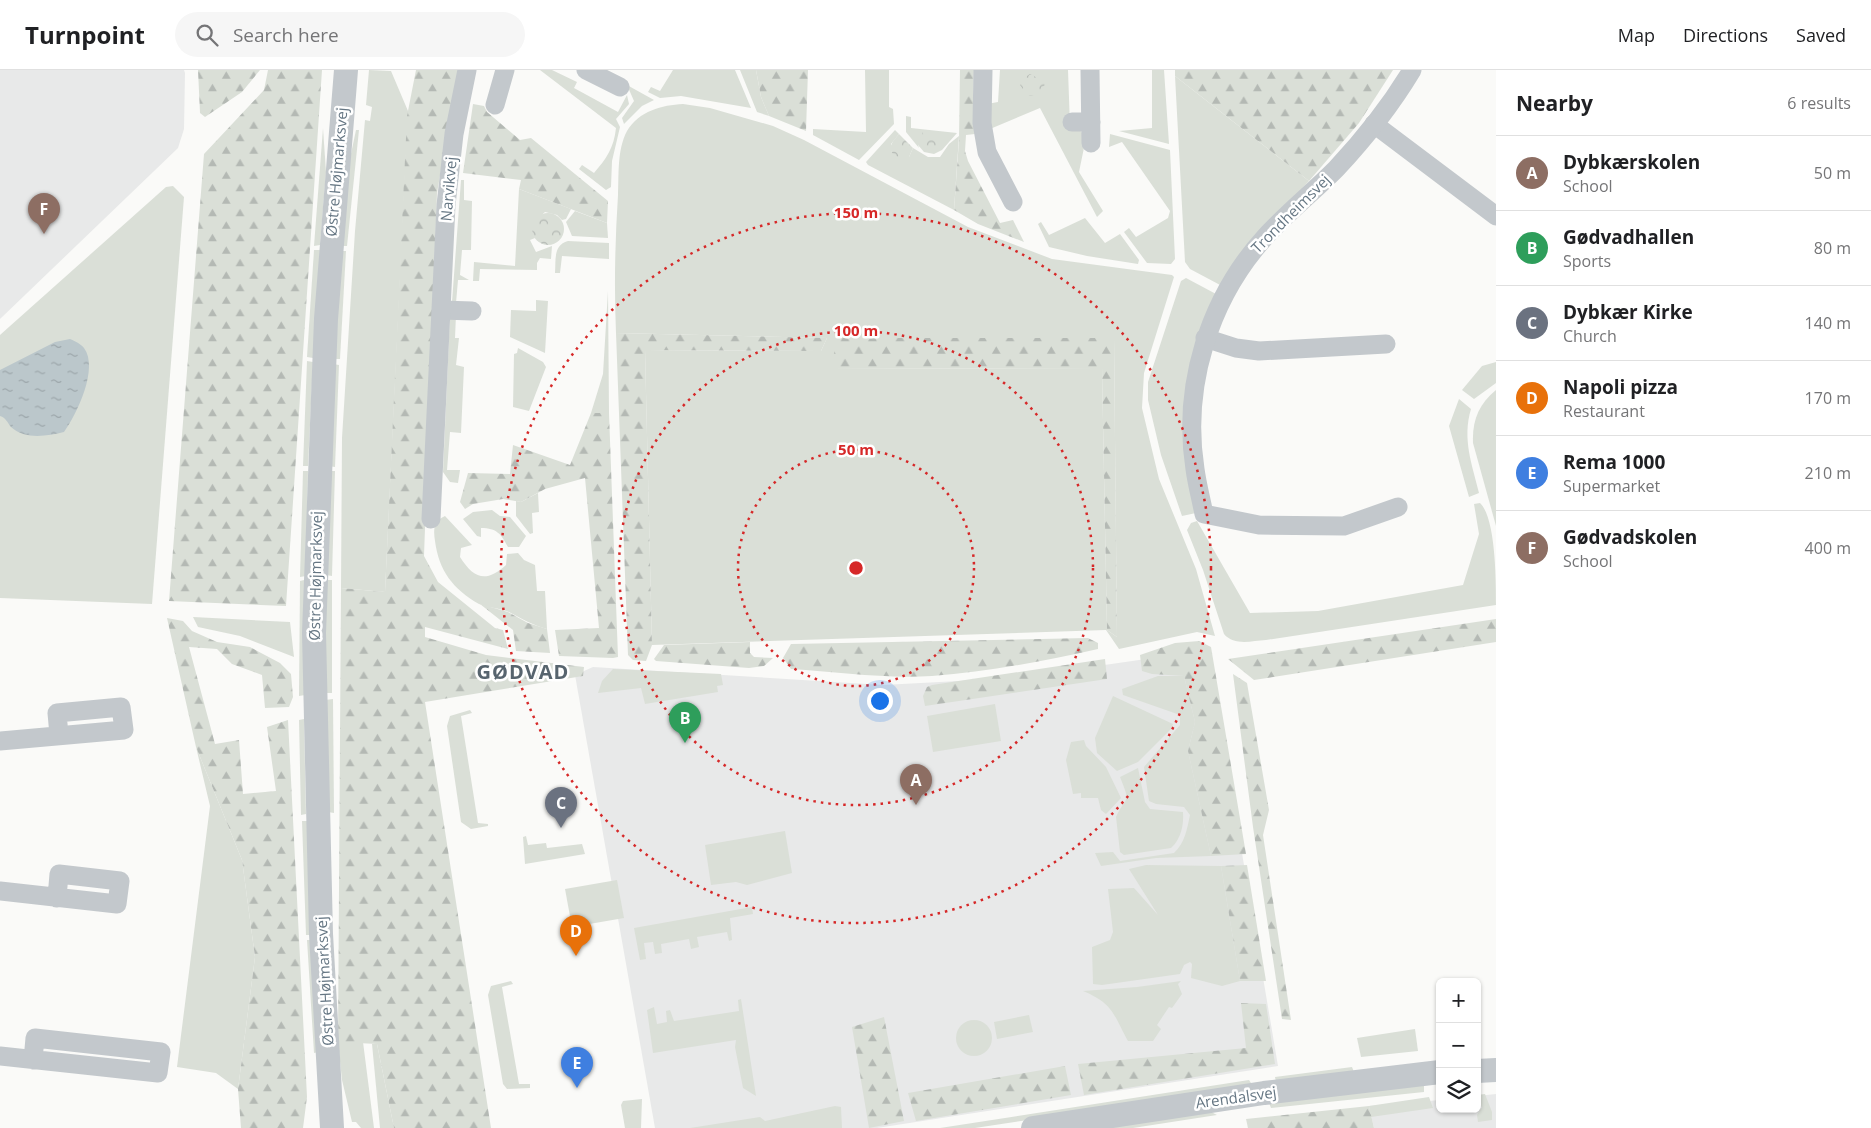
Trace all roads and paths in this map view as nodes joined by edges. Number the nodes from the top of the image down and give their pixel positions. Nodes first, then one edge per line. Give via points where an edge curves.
1 (346, 70) edge
2 (467, 70) edge
3 (505, 70) edge
4 (586, 70) edge
5 (983, 70) edge
6 (1090, 70) edge
7 (1412, 70) edge
8 (620, 87) dead end
9 (495, 105) dead end
10 (1072, 122) dead end
11 (1091, 122) junction
12 (1374, 124) junction
13 (1091, 143) dead end
14 (1013, 202) dead end
15 (1496, 216) edge
16 (442, 310) junction
17 (472, 311) dead end
18 (1205, 338) junction
19 (1386, 344) dead end
20 (1398, 507) dead end
21 (431, 519) dead end
22 (59, 735) dead end
23 (0, 741) edge
24 (0, 891) edge
25 (57, 898) dead end
26 (98, 1045) junction
27 (0, 1056) edge
28 (33, 1060) junction
29 (96, 1066) junction
30 (1496, 1070) edge
31 (1481, 1071) edge
32 (1436, 1072) edge
33 (331, 1083) junction
34 (332, 1128) edge
35 (339, 1128) edge
36 (1033, 1128) edge

1 - 33 street, Østre Højmarksvej via 326,319 314,624 321,934
2 - 16 street, Narvikvej via 454,134 446,205
3 - 9 street
4 - 8 street
5 - 14 street via 982,123 987,152
6 - 11 street
7 - 12 street, Trondheimsvej
10 - 11 street
11 - 13 street
12 - 15 street
12 - 18 street, Trondheimsvej via 1245,262 1225,293
16 - 17 street
16 - 21 street, Narvikvej
18 - 19 street via 1259,351
18 - 20 street, Trondheimsvej via 1195,384 1192,421 1195,468 1204,514 1259,525 1344,526
22 - 23 street
24 - 25 street
26 - 28 street via 35,1038
26 - 29 street
26 - 29 street via 161,1052 158,1073
27 - 28 street
28 - 29 street
30 - 31 street
32 - 36 street, Arendalsvej via 1274,1092
33 - 34 street, Østre Højmarksvej
33 - 35 street, Østre Højmarksvej

